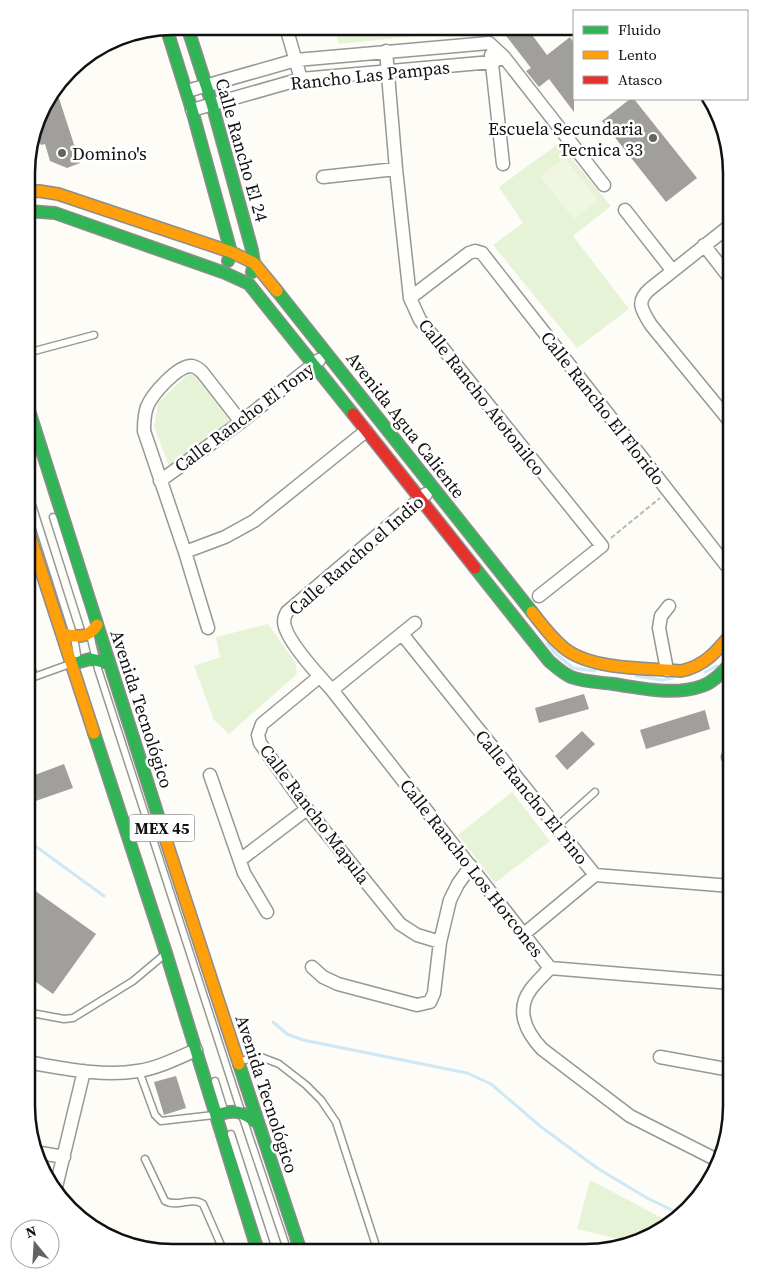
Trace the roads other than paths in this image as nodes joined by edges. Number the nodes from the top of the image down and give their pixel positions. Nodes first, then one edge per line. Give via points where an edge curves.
1 (168, 35) edge
2 (190, 35) edge
3 (288, 35) edge
4 (489, 43) junction
5 (386, 51) junction
6 (504, 57) junction
7 (296, 60) junction
8 (492, 62) junction
9 (388, 71) junction
10 (301, 79) junction
11 (206, 86) junction
12 (187, 91) junction
13 (212, 104) junction
14 (192, 110) junction
15 (503, 164) dead end
16 (396, 169) junction
17 (323, 177) dead end
18 (604, 185) dead end
19 (35, 191) edge
20 (625, 210) dead end
21 (35, 212) edge
22 (723, 231) edge
23 (704, 245) junction
24 (231, 252) junction
25 (254, 263) junction
26 (723, 269) edge
27 (672, 270) junction
28 (224, 273) junction
29 (249, 284) junction
30 (410, 298) junction
31 (94, 335) dead end
32 (35, 350) edge
33 (327, 353) junction
34 (313, 365) junction
35 (723, 413) edge
36 (241, 422) junction
37 (35, 431) edge
38 (366, 431) junction
39 (160, 481) junction
40 (433, 488) junction
41 (420, 499) junction
42 (51, 510) dead end
43 (35, 514) edge
44 (35, 551) edge
45 (185, 552) junction
46 (723, 561) edge
47 (539, 596) dead end
48 (668, 606) dead end
49 (415, 623) dead end
50 (284, 624) joint
51 (208, 628) dead end
52 (94, 629) junction
53 (62, 634) junction
54 (402, 634) junction
55 (74, 637) junction
56 (723, 644) edge
57 (96, 658) junction
58 (109, 663) junction
59 (77, 664) junction
60 (667, 670) junction
61 (723, 670) edge
62 (35, 677) edge
63 (319, 677) junction
64 (332, 690) junction
65 (110, 758) dead end
66 (210, 775) dead end
67 (116, 777) dead end
68 (119, 786) dead end
69 (596, 792) dead end
70 (307, 809) junction
71 (556, 827) junction
72 (240, 860) junction
73 (471, 866) junction
74 (595, 876) junction
75 (723, 885) edge
76 (267, 912) dead end
77 (524, 934) junction
78 (440, 942) junction
79 (166, 953) junction
80 (312, 967) dead end
81 (550, 968) junction
82 (180, 973) dead end
83 (723, 982) edge
84 (35, 1014) edge
85 (196, 1050) junction
86 (660, 1057) dead end
87 (239, 1061) junction
88 (35, 1063) edge
89 (723, 1069) edge
90 (84, 1071) junction
91 (139, 1071) junction
92 (213, 1074) dead end
93 (241, 1111) junction
94 (223, 1116) junction
95 (258, 1123) junction
96 (230, 1131) dead end
97 (43, 1153) edge
98 (64, 1157) junction
99 (713, 1158) edge
100 (145, 1160) dead end
101 (57, 1182) edge
102 (220, 1244) edge
103 (256, 1244) edge
104 (266, 1244) edge
105 (285, 1244) edge
106 (298, 1244) edge
107 (375, 1244) edge

1 - 12 street, Calle Rancho El 24
2 - 11 street, Calle Rancho El 24
3 - 7 street
4 - 5 street, Rancho Las Pampas
4 - 6 street
4 - 8 street
5 - 7 street, Rancho Las Pampas
5 - 9 street, Calle Rancho Atotonilco
6 - 8 street, Rancho Las Pampas
6 - 18 street
7 - 10 street
7 - 11 street, Rancho Las Pampas
8 - 9 street, Rancho Las Pampas
8 - 15 street
9 - 10 street, Rancho Las Pampas
9 - 16 street, Calle Rancho Atotonilco
10 - 13 street, Rancho Las Pampas
11 - 12 street, Rancho Las Pampas
11 - 13 street, Calle Rancho El 24
12 - 14 street, Calle Rancho El 24
13 - 14 street, Rancho Las Pampas
13 - 25 street, Calle Rancho El 24
14 - 24 street, Calle Rancho El 24
16 - 17 street
16 - 30 street, Calle Rancho Atotonilco
19 - 24 street, Avenida Agua Caliente via 58,194
20 - 27 street
21 - 28 street, Avenida Agua Caliente via 55,213
22 - 23 street
23 - 26 street
23 - 27 street
24 - 25 street, Avenida Agua Caliente
24 - 28 street
25 - 29 street, Calle Rancho El 24
25 - 33 street, Avenida Agua Caliente
27 - 35 street via 642,296 644,314
28 - 29 street, Avenida Agua Caliente
29 - 34 street, Avenida Agua Caliente
30 - 46 street, Calle Rancho El Florido via 468,253 479,251
30 - 47 street, Calle Rancho Atotonilco via 420,320 602,546
31 - 32 lane
33 - 34 street, Calle Rancho El Tony
33 - 40 street, Avenida Agua Caliente
34 - 36 street, Calle Rancho El Tony
34 - 38 street, Avenida Agua Caliente
36 - 39 street, Calle Rancho El Tony
36 - 39 street via 196,367 186,367 174,374 148,405 144,419 144,431
37 - 52 street, Avenida Tecnológico / MEX 45
38 - 41 street, Avenida Agua Caliente
38 - 45 street via 254,521 225,537
39 - 45 street
40 - 41 street, Calle Rancho el Indio
40 - 60 street, Avenida Agua Caliente via 538,621 565,649 598,663
41 - 50 street, Calle Rancho el Indio via 287,612
41 - 61 street, Avenida Agua Caliente via 552,665 566,674 588,681 674,689 692,688 711,681
42 - 52 lane
43 - 55 lane
44 - 53 street, MEX 45
45 - 51 street
48 - 60 street via 661,616 659,628
49 - 54 street
50 - 63 street, Calle Rancho Los Horcones via 290,638
52 - 55 street via 82,637
52 - 57 lane
52 - 58 street, Avenida Tecnológico / MEX 45
53 - 55 street
53 - 59 street, MEX 45
54 - 64 street
54 - 71 street, Calle Rancho El Pino
55 - 59 lane
56 - 60 street, Avenida Agua Caliente via 700,666 681,671
57 - 58 street
57 - 59 street
57 - 93 lane
58 - 87 street, Avenida Tecnológico / MEX 45
59 - 62 lane
59 - 79 street, MEX 45
63 - 64 street, Calle Rancho Los Horcones
63 - 70 street, Calle Rancho Mapula via 262,724 258,735 261,746
64 - 73 street, Calle Rancho Los Horcones
65 - 67 lane
66 - 72 street
68 - 82 lane
69 - 71 lane
70 - 72 street
70 - 78 street, Calle Rancho Mapula via 400,924
71 - 74 street, Calle Rancho El Pino
72 - 76 street
73 - 77 street, Calle Rancho Los Horcones
73 - 78 street via 453,892
74 - 75 street, Calle Rancho El Pino
74 - 77 street
77 - 81 street, Calle Rancho Los Horcones
78 - 80 street via 434,993 426,1004 417,1005 338,984
79 - 84 lane via 133,981 73,1018
79 - 85 street, MEX 45
81 - 83 street, Calle Rancho Los Horcones
81 - 99 street via 531,989 525,1006 524,1020 532,1038 630,1116
85 - 91 street
85 - 94 street, MEX 45
86 - 89 street
87 - 95 street, Avenida Tecnológico / MEX 45
87 - 107 lane via 261,1057 279,1064 321,1100 336,1122
88 - 90 street
90 - 91 street
90 - 98 street
91 - 94 lane via 161,1121
92 - 94 lane
93 - 94 street via 232,1110
93 - 95 street
93 - 105 lane
94 - 103 street, MEX 45
95 - 106 street, Avenida Tecnológico / MEX 45
96 - 104 lane
97 - 98 street
98 - 101 street
100 - 102 lane via 165,1201 171,1204 195,1201 203,1204

